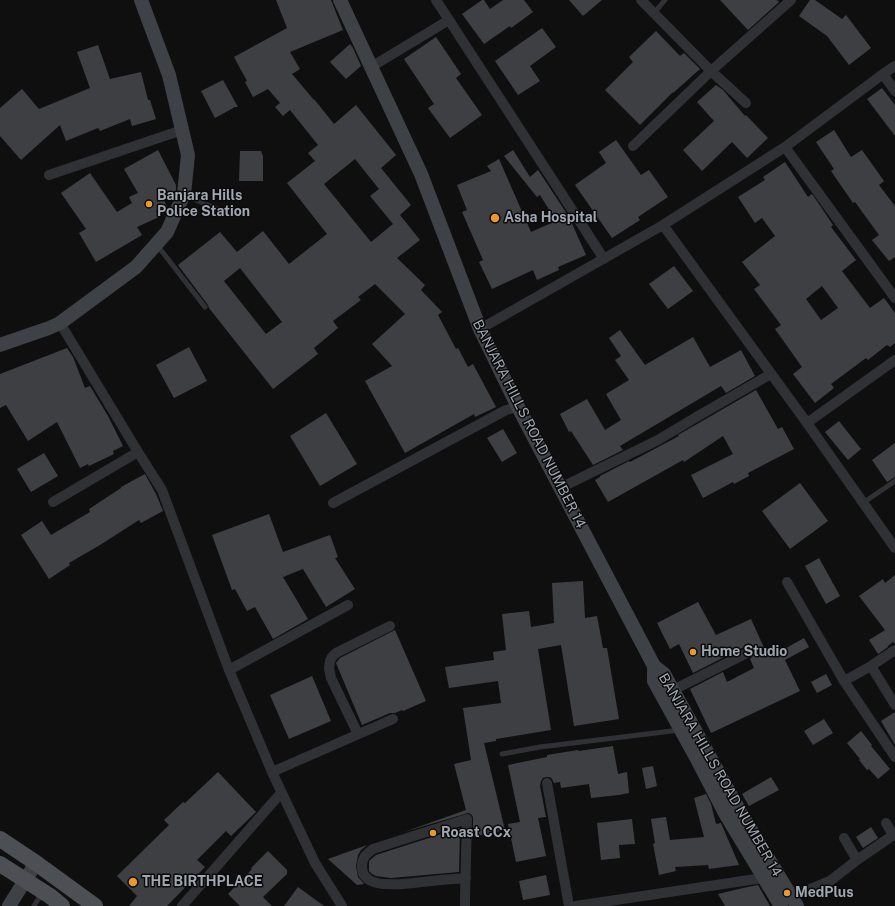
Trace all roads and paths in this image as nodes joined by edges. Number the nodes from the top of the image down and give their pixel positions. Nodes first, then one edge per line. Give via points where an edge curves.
1 (141, 0) edge
2 (340, 0) edge
3 (436, 0) edge
4 (641, 0) edge
5 (665, 0) edge
6 (790, 0) edge
7 (654, 12) junction
8 (449, 20) junction
9 (895, 66) edge
10 (371, 67) junction
11 (711, 71) junction
12 (883, 74) junction
13 (895, 91) edge
14 (746, 103) dead end
15 (182, 130) junction
16 (633, 146) dead end
17 (785, 147) junction
18 (49, 175) dead end
19 (184, 194) junction
20 (227, 213) dead end
21 (663, 226) junction
22 (156, 244) junction
23 (604, 258) junction
24 (895, 298) edge
25 (205, 307) dead end
26 (60, 323) junction
27 (480, 329) junction
28 (0, 345) edge
29 (895, 360) edge
30 (771, 374) junction
31 (518, 407) junction
32 (807, 423) junction
33 (138, 452) junction
34 (895, 481) edge
35 (560, 488) junction
36 (53, 502) dead end
37 (333, 503) dead end
38 (863, 503) junction
39 (895, 548) edge
40 (787, 582) dead end
41 (348, 605) dead end
42 (390, 626) dead end
43 (895, 650) edge
44 (747, 653) dead end
45 (654, 666) junction
46 (871, 666) junction
47 (229, 670) junction
48 (844, 681) junction
49 (673, 690) junction
50 (895, 705) edge
51 (393, 719) dead end
52 (680, 730) junction
53 (358, 734) junction
54 (502, 754) dead end
55 (895, 757) edge
56 (272, 772) junction
57 (547, 783) dead end
58 (281, 793) junction
59 (886, 823) dead end
60 (894, 835) edge
61 (844, 838) dead end
62 (0, 839) edge
63 (857, 860) junction
64 (36, 863) junction
65 (0, 864) edge
66 (466, 878) junction
67 (764, 878) junction
68 (25, 880) junction
69 (43, 892) junction
70 (790, 903) edge
71 (9, 906) edge
72 (34, 906) edge
73 (62, 906) edge
74 (95, 906) edge
75 (182, 906) edge
76 (342, 906) edge
77 (465, 906) edge
78 (569, 906) edge
79 (576, 906) edge

1 - 15 street via 169,75
2 - 10 street, BANJARA HILLS ROAD NUMBER 14
3 - 8 street
4 - 7 street
5 - 7 lane
6 - 11 street
7 - 11 street
8 - 10 street
8 - 23 street
9 - 12 street
10 - 27 street, BANJARA HILLS ROAD NUMBER 14 via 421,174
11 - 14 street
11 - 16 street
12 - 13 street
12 - 17 street
15 - 18 street
15 - 19 street via 188,155
17 - 21 street
17 - 24 street
19 - 20 lane
19 - 22 street via 167,232
21 - 23 street
21 - 30 street
22 - 25 lane
22 - 26 street via 136,267
23 - 27 street
26 - 28 street
26 - 33 street
27 - 31 street, BANJARA HILLS ROAD NUMBER 14
29 - 32 street
30 - 32 street
30 - 35 street via 658,440
31 - 35 street, BANJARA HILLS ROAD NUMBER 14
31 - 37 street via 506,410
32 - 38 street
33 - 36 street
33 - 47 street via 162,490
34 - 38 lane
35 - 45 street, BANJARA HILLS ROAD NUMBER 14
38 - 39 street
40 - 48 street
41 - 47 street
42 - 53 street via 336,653 330,661 330,678
43 - 46 street
44 - 49 street
45 - 49 street, BANJARA HILLS ROAD NUMBER 14 via 664,674
45 - 52 street, BANJARA HILLS ROAD NUMBER 14 via 654,680
46 - 48 street
46 - 50 street
47 - 56 street
48 - 55 street
49 - 70 street, BANJARA HILLS ROAD NUMBER 14
51 - 53 street
52 - 54 lane
52 - 67 street, BANJARA HILLS ROAD NUMBER 14
53 - 56 street
56 - 58 street
57 - 78 street
58 - 75 street
58 - 76 street via 315,863
59 - 60 street
60 - 63 street
61 - 63 street
62 - 64 main road
63 - 70 street via 830,881
64 - 68 street
64 - 74 main road
65 - 68 main road
66 - 66 street via 467,819 373,849 363,859 362,872 367,879 389,885
66 - 77 street
67 - 70 street, BANJARA HILLS ROAD NUMBER 14
67 - 79 street
68 - 69 main road
68 - 71 street
69 - 72 lane
69 - 73 main road

